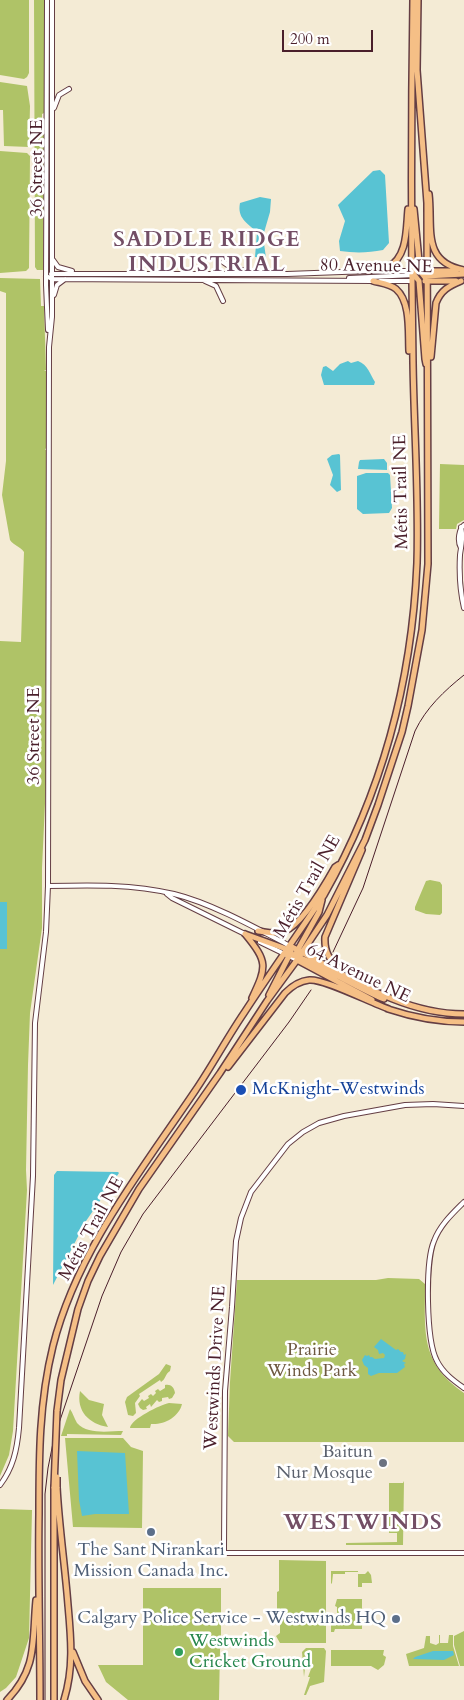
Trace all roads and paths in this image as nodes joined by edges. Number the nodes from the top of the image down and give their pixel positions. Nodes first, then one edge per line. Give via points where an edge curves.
1 (47, 0) edge
2 (52, 0) edge
3 (412, 0) edge
4 (418, 0) edge
5 (69, 88) dead end
6 (52, 122) junction
7 (421, 134) junction
8 (411, 178) junction
9 (52, 257) junction
10 (223, 262) dead end
11 (368, 271) junction
12 (464, 272) edge
13 (52, 273) junction
14 (79, 273) junction
15 (260, 274) junction
16 (425, 275) junction
17 (46, 276) junction
18 (414, 277) junction
19 (52, 279) junction
20 (66, 279) junction
21 (188, 279) junction
22 (337, 280) junction
23 (373, 281) junction
24 (463, 281) edge
25 (223, 301) dead end
26 (52, 302) junction
27 (49, 335) junction
28 (428, 370) junction
29 (413, 396) junction
30 (463, 526) edge
31 (464, 608) edge
32 (365, 840) junction
33 (341, 864) junction
34 (48, 886) junction
35 (165, 892) junction
36 (324, 895) junction
37 (258, 930) junction
38 (245, 934) junction
39 (294, 953) junction
40 (345, 975) junction
41 (266, 1001) junction
42 (398, 1002) junction
43 (389, 1009) junction
44 (244, 1013) junction
45 (464, 1014) edge
46 (464, 1022) edge
47 (220, 1074) junction
48 (464, 1106) edge
49 (464, 1202) edge
50 (464, 1388) edge
51 (0, 1485) edge
52 (56, 1487) junction
53 (464, 1552) edge
54 (38, 1575) junction
55 (72, 1649) junction
56 (7, 1700) edge
57 (40, 1700) edge
58 (54, 1700) edge
59 (64, 1700) edge
60 (98, 1700) edge

1 - 17 street, 36 Street NE
2 - 6 street, 36 Street NE
3 - 8 main road, Métis Trail NE
4 - 7 main road, Métis Trail NE via 417,70
5 - 6 street via 56,100
6 - 9 street, 36 Street NE
7 - 12 main road via 433,246 440,260
7 - 16 main road, Métis Trail NE via 427,203
8 - 11 main road via 402,252 394,263
8 - 16 main road
8 - 18 main road, Métis Trail NE
9 - 13 street, 36 Street NE
9 - 14 street via 58,267
10 - 15 street via 232,268
11 - 15 street, 80 Avenue NE
11 - 18 street, 80 Avenue NE
12 - 16 main road
13 - 14 street, 80 Avenue NE
13 - 17 street, 80 Avenue NE
13 - 19 street, 36 Street NE
14 - 15 street, 80 Avenue NE
16 - 18 main road
16 - 18 main road, 80 Avenue NE
16 - 24 main road, 80 Avenue NE
16 - 28 main road, Métis Trail NE
17 - 19 street, 80 Avenue NE
17 - 27 street, 36 Street NE
18 - 22 street
18 - 23 street, 80 Avenue NE
18 - 28 main road
18 - 29 main road, Métis Trail NE
19 - 20 street, 80 Avenue NE
19 - 26 street, 36 Street NE
20 - 21 street, 80 Avenue NE
20 - 26 street via 57,285
21 - 22 street, 80 Avenue NE
21 - 25 street via 213,284
22 - 23 street, 80 Avenue NE
23 - 29 main road via 396,289 404,300
24 - 28 main road via 446,288 439,295
26 - 27 street, 36 Street NE
27 - 34 street, 36 Street NE
28 - 32 main road, Métis Trail NE via 428,564 421,637 402,732
29 - 33 main road, Métis Trail NE via 417,563 411,638 392,734
30 - 31 street via 459,545 460,592
32 - 39 main road, Métis Trail NE via 327,915
32 - 40 main road via 325,937 328,957
33 - 36 main road, Métis Trail NE
33 - 37 main road via 335,867 295,924 280,932
34 - 35 street, 64 Avenue NE via 130,887
34 - 51 street, 36 Street NE via 36,1023 32,1176 18,1444 11,1469
35 - 37 street, 64 Avenue NE via 200,902
35 - 38 street, 64 Avenue NE
36 - 39 main road, Métis Trail NE
36 - 39 main road via 319,912
37 - 39 street, 64 Avenue NE
38 - 39 main road
38 - 44 main road via 263,959 264,970
39 - 40 main road, 64 Avenue NE
39 - 41 main road, Métis Trail NE
39 - 41 main road
39 - 42 main road via 376,996
39 - 43 main road, 64 Avenue NE
39 - 44 main road, Métis Trail NE
40 - 42 main road, 64 Avenue NE
41 - 47 main road, Métis Trail NE
42 - 45 main road, 64 Avenue NE via 425,1010
43 - 46 main road, 64 Avenue NE via 419,1018
43 - 47 main road via 318,980 303,981 285,993
44 - 54 main road, Métis Trail NE via 104,1228 66,1306 53,1345 41,1416
47 - 52 main road, Métis Trail NE, bridge via 139,1189 88,1281 61,1380 54,1447
48 - 53 street, Westwinds Drive NE via 405,1105 319,1123 288,1144 251,1192 240,1218 236,1241 225,1391 224,1528 224,1552
49 - 50 street via 442,1225 433,1242 429,1320 431,1344 438,1363
52 - 55 main road
52 - 58 main road, Métis Trail NE
54 - 56 main road via 28,1671
54 - 57 main road, Métis Trail NE
55 - 59 main road via 71,1674
55 - 60 main road via 85,1681

